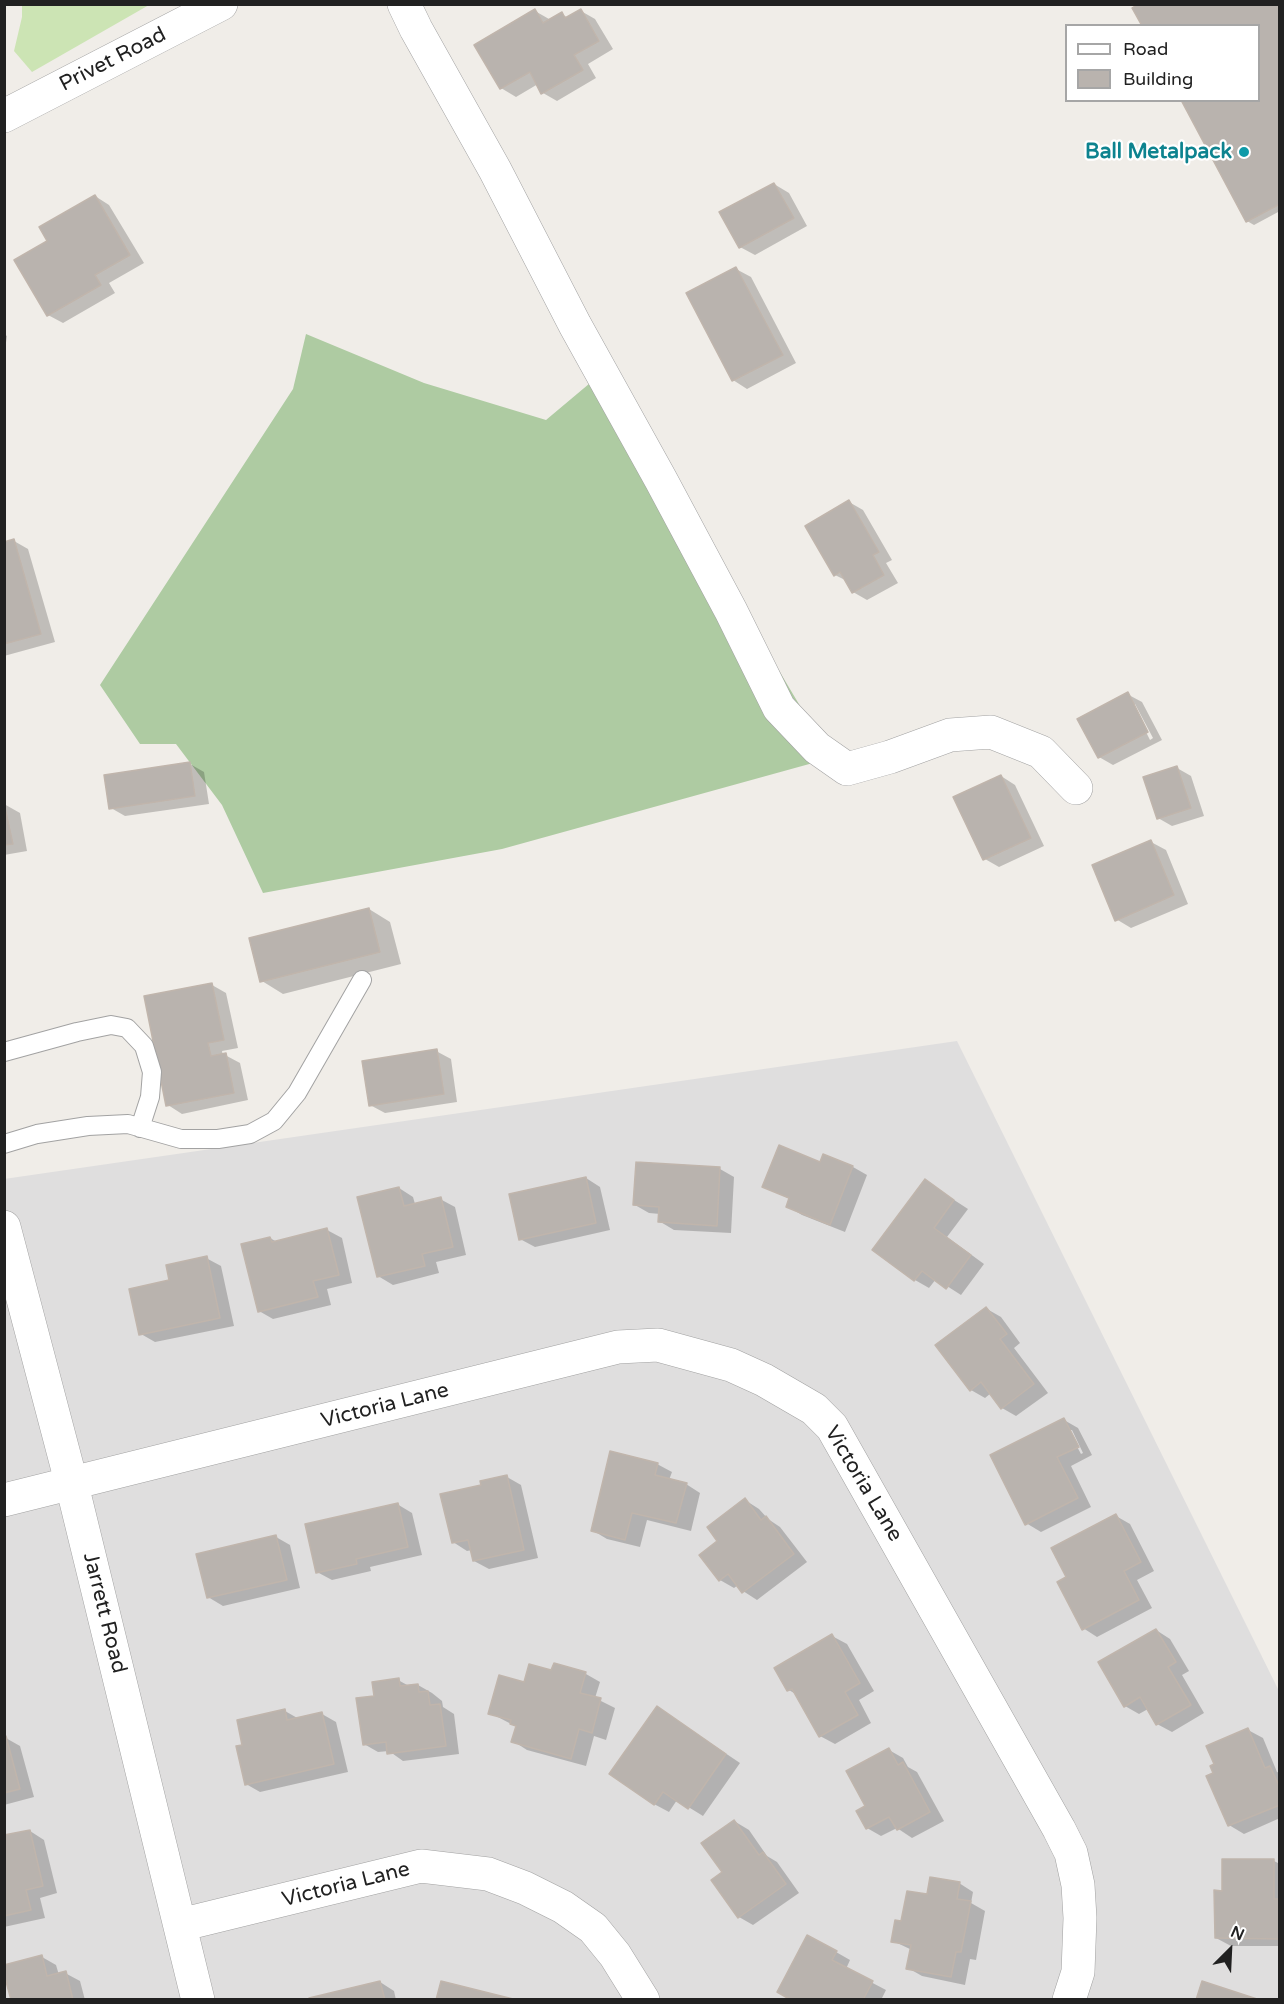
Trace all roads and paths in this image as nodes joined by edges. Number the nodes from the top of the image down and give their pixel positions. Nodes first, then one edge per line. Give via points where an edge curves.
1 (221, 4) edge
2 (404, 4) edge
3 (4, 116) edge
4 (1076, 788) dead end
5 (362, 980) dead end
6 (4, 1052) edge
7 (140, 1128) junction
8 (4, 1144) edge
9 (4, 1227) edge
10 (72, 1485) junction
11 (4, 1500) edge
12 (180, 1925) junction
13 (198, 2000) edge
14 (643, 2000) edge
15 (1069, 2000) edge

1 - 3 street, Privet Road
2 - 4 street via 779,708 817,748 847,769 950,735 991,732 1041,752
5 - 7 lane via 297,1094 274,1121 249,1134 218,1139 181,1139
6 - 7 lane via 111,1025 127,1028 144,1046 152,1072 150,1097
7 - 8 lane via 128,1124 88,1126
9 - 10 street, Jarrett Road
10 - 11 street, Victoria Lane
10 - 12 street, Jarrett Road
10 - 15 street, Victoria Lane via 618,1347 658,1345 731,1365 764,1380 814,1409 832,1428 1059,1828 1071,1853 1080,1918 1078,1972
12 - 13 street, Jarrett Road
12 - 14 street, Victoria Lane via 421,1866 488,1874 563,1907 593,1928

